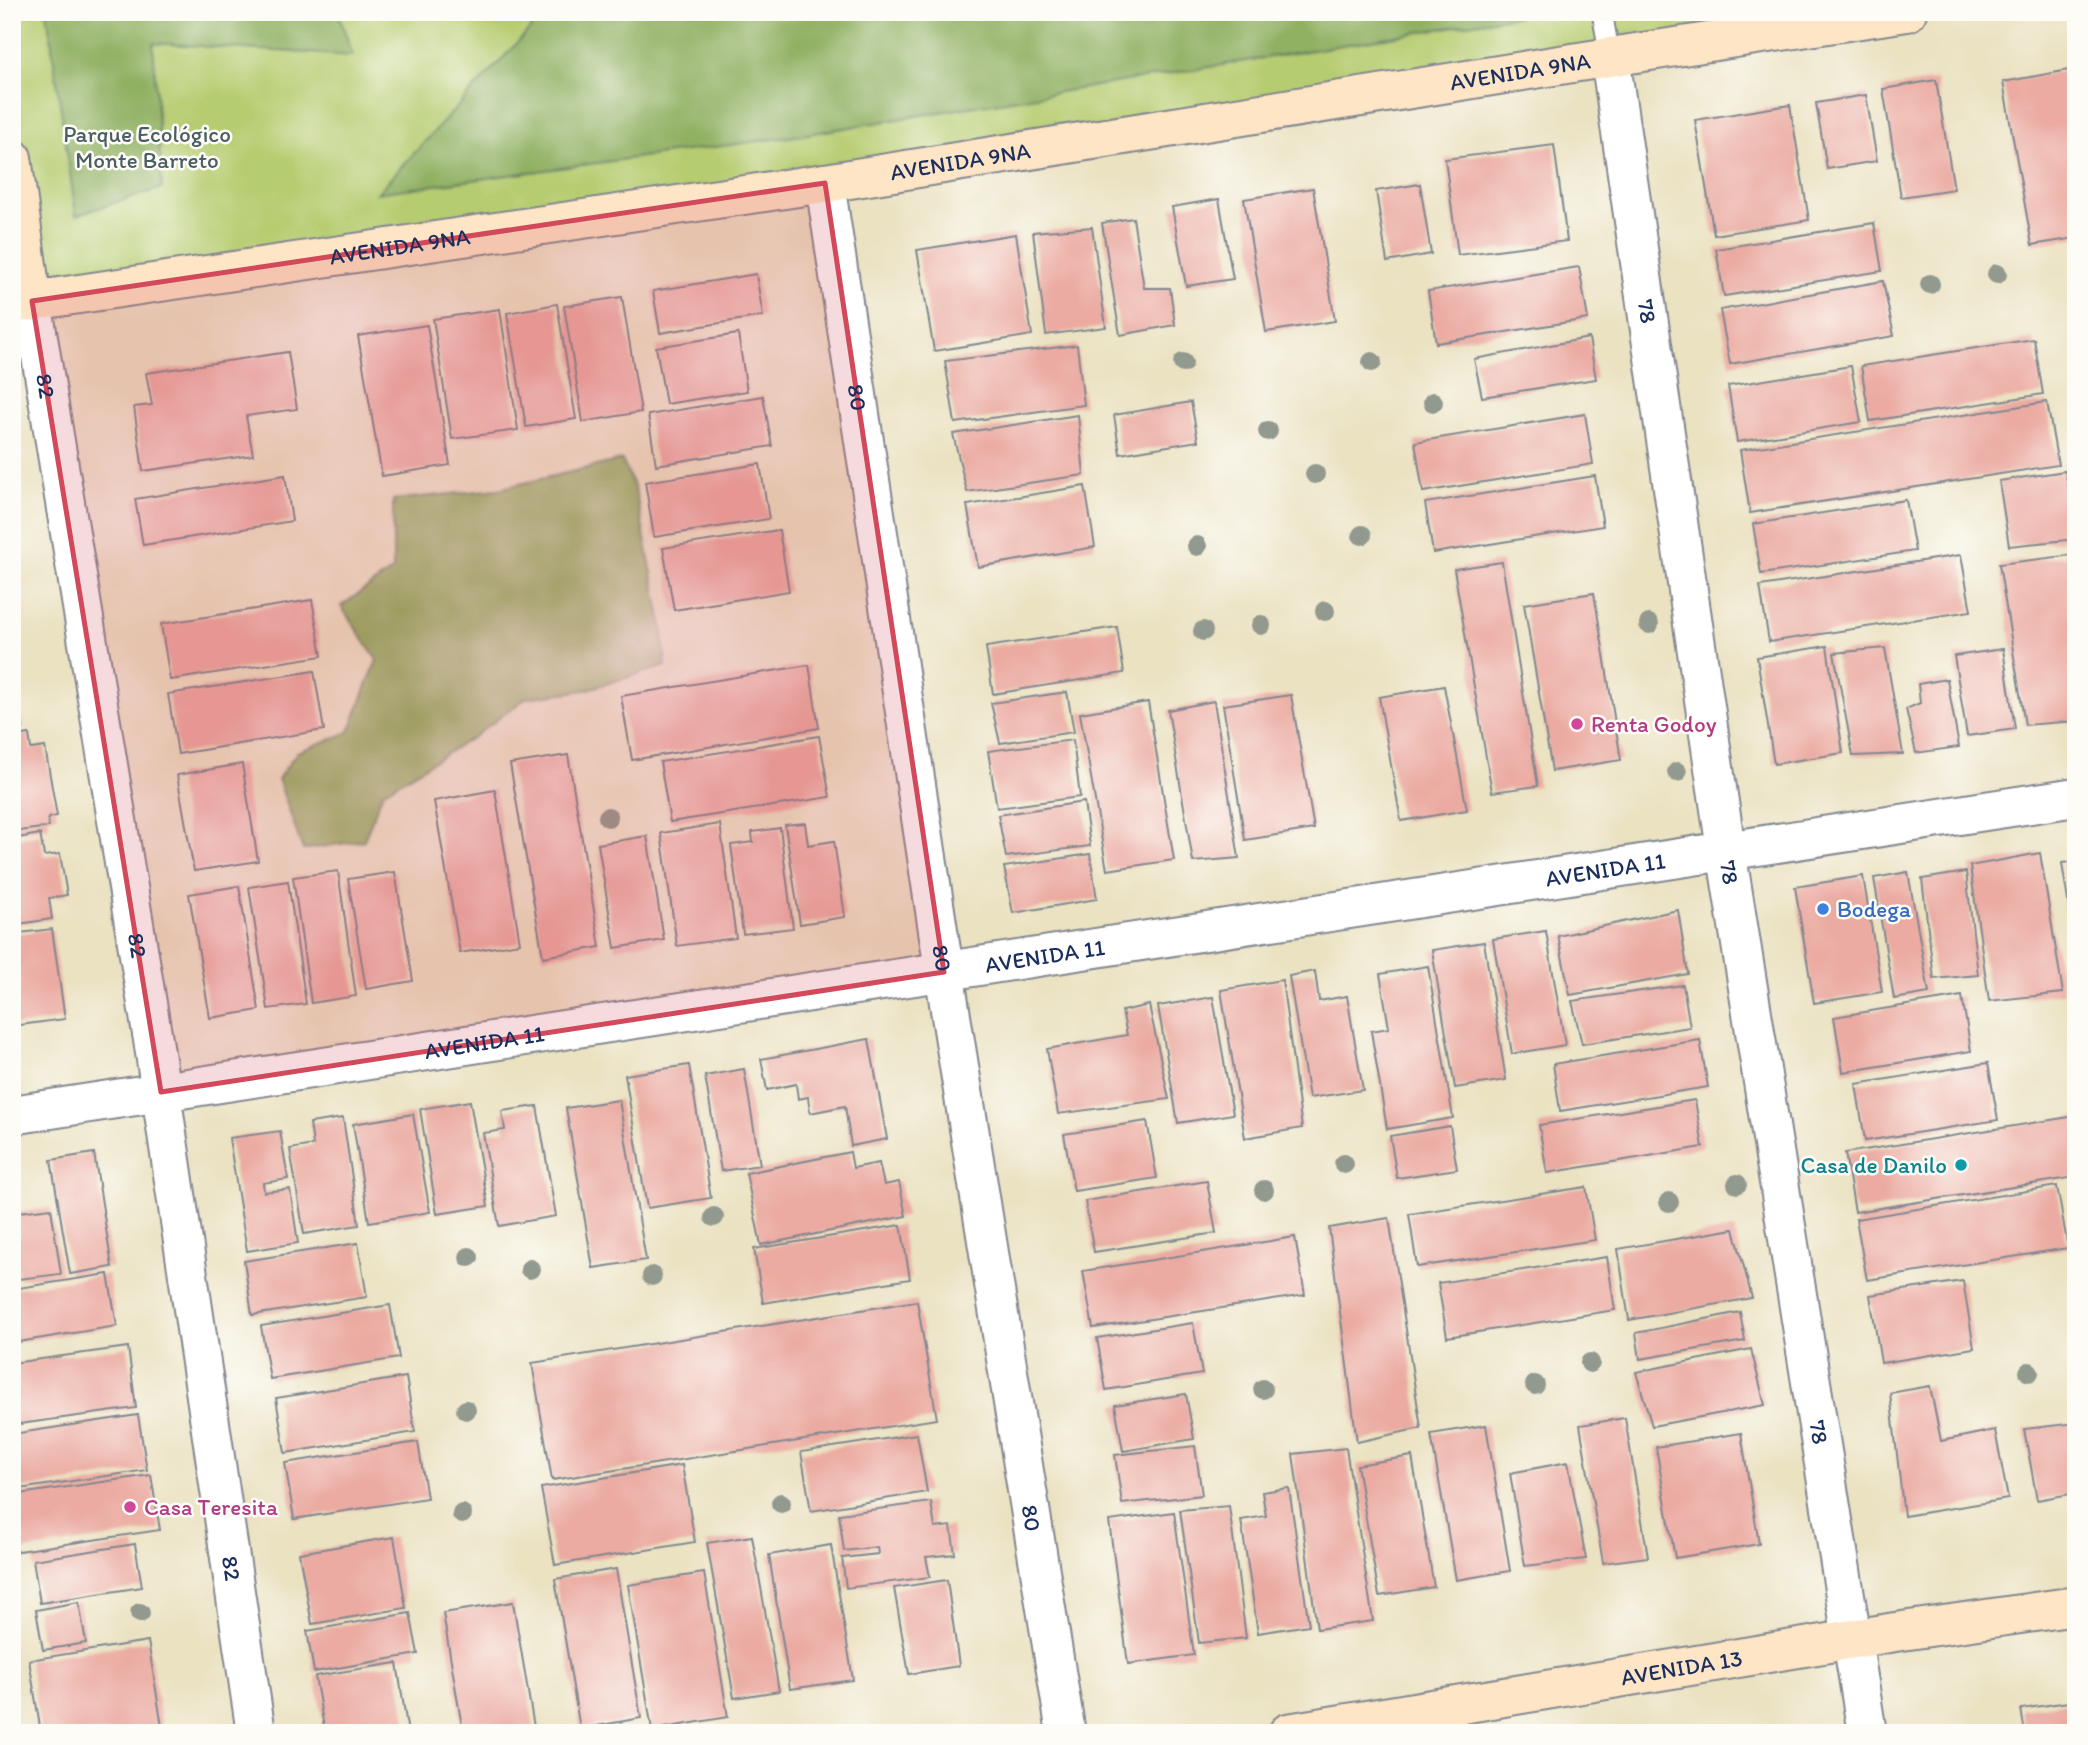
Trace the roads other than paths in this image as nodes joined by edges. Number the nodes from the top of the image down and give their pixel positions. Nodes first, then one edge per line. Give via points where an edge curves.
1 (1602, 12) edge
2 (1907, 12) edge
3 (1610, 57) junction
4 (12, 158) edge
5 (825, 183) junction
6 (22, 303) edge
7 (2076, 797) edge
8 (1726, 850) junction
9 (944, 972) junction
10 (161, 1092) junction
11 (12, 1115) edge
12 (2076, 1606) edge
13 (1853, 1638) junction
14 (256, 1733) edge
15 (1066, 1733) edge
16 (1288, 1733) edge
17 (1867, 1733) edge

1 - 3 lane, 78
2 - 3 street, AVENIDA 9NA
3 - 5 street, AVENIDA 9NA
3 - 8 street, 78
4 - 6 street, 82
5 - 6 street, AVENIDA 9NA
5 - 9 street, 80
6 - 10 street, 82
7 - 8 street, AVENIDA 11
8 - 9 street, AVENIDA 11
8 - 13 street, 78
9 - 10 street, AVENIDA 11
9 - 15 street, 80
10 - 11 street, AVENIDA 11
10 - 14 street, 82
12 - 13 street, AVENIDA 13
13 - 16 street, AVENIDA 13
13 - 17 street, 78

